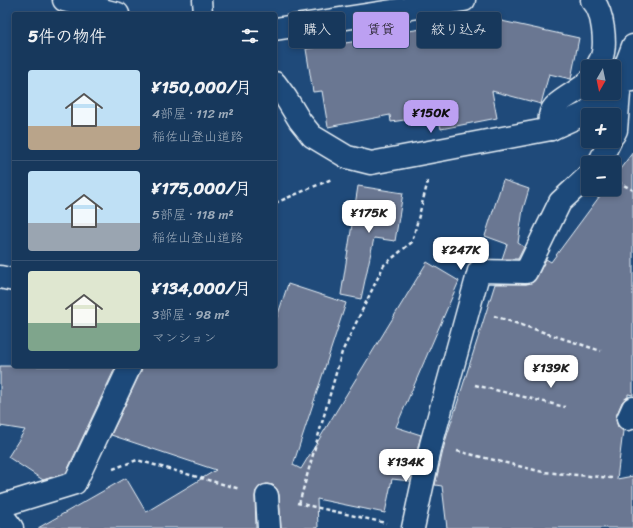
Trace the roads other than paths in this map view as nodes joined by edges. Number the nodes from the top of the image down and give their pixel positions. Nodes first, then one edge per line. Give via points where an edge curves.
1 (64, 0) edge
2 (202, 0) edge
3 (464, 0) edge
4 (592, 0) edge
5 (110, 12) edge
6 (204, 12) edge
7 (277, 29) edge
8 (633, 46) edge
9 (601, 60) edge
10 (621, 77) edge
11 (277, 86) edge
12 (581, 89) edge
13 (601, 100) edge
14 (551, 129) junction
15 (581, 182) edge
16 (0, 277) edge
17 (12, 280) edge
18 (129, 368) edge
19 (267, 496) dead end
20 (0, 506) edge
21 (0, 512) edge
22 (12, 528) edge
23 (269, 528) edge
24 (413, 528) edge

1 - 5 street
2 - 6 lane
3 - 7 street
4 - 9 street via 599,11 604,43
8 - 10 street
11 - 14 street via 312,136 347,157 371,163
12 - 14 street via 555,106 549,117
13 - 14 street via 586,113
15 - 24 street via 560,202 526,272 479,271 431,445
16 - 17 street
18 - 20 street via 75,483
19 - 23 street
21 - 22 street

